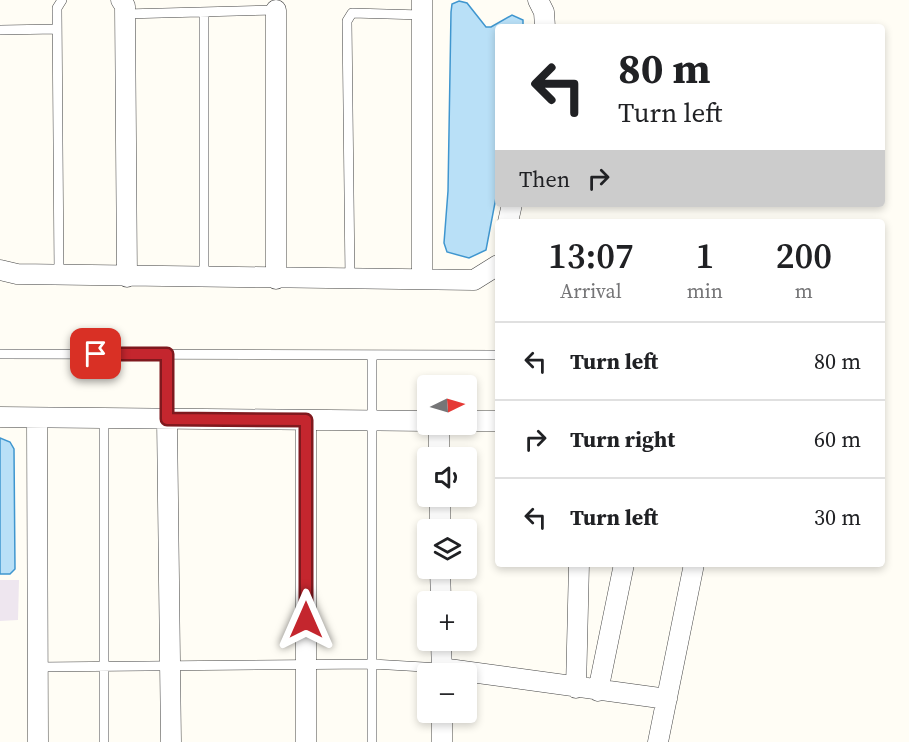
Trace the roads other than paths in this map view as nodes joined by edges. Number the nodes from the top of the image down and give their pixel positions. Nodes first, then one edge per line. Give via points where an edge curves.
1 (62, 0) edge
2 (538, 0) edge
3 (123, 7) edge
4 (422, 7) edge
5 (276, 10) joint
6 (204, 12) junction
7 (545, 24) edge
8 (57, 29) junction
9 (0, 30) edge
10 (495, 267) edge
11 (0, 270) edge
12 (59, 275) junction
13 (127, 277) junction
14 (204, 278) junction
15 (276, 279) junction
16 (350, 279) junction
17 (422, 279) junction
18 (0, 354) edge
19 (167, 354) junction
20 (372, 354) junction
21 (495, 355) edge
22 (0, 417) edge
23 (37, 418) junction
24 (104, 418) junction
25 (167, 419) junction
26 (306, 420) junction
27 (372, 420) junction
28 (417, 421) edge
29 (477, 421) edge
30 (495, 422) edge
31 (579, 567) edge
32 (623, 567) edge
33 (693, 567) edge
34 (372, 664) junction
35 (306, 665) junction
36 (104, 666) junction
37 (170, 666) junction
38 (37, 667) junction
39 (417, 668) edge
40 (477, 675) edge
41 (576, 688) junction
42 (598, 691) junction
43 (667, 699) junction
44 (442, 723) edge
45 (38, 742) edge
46 (104, 742) edge
47 (171, 742) edge
48 (306, 742) edge
49 (372, 742) edge
50 (442, 742) edge
51 (658, 742) edge

1 - 8 lane via 57,8
2 - 7 street
3 - 6 lane
3 - 13 street
4 - 16 lane via 352,13 347,21
4 - 17 street
5 - 6 lane
5 - 15 street
6 - 14 lane
8 - 9 lane
8 - 12 lane
10 - 17 street via 474,280
11 - 12 street
12 - 13 street
13 - 14 street
14 - 15 street
15 - 16 street
16 - 17 street
18 - 19 lane
19 - 20 lane
19 - 25 lane
20 - 21 lane
20 - 27 lane
22 - 23 street
23 - 24 street
23 - 38 street
24 - 25 street
24 - 36 lane
25 - 26 street
25 - 37 street
26 - 27 street
26 - 35 street
27 - 28 street
27 - 34 lane
29 - 30 street
31 - 41 street
32 - 42 street
33 - 43 street
34 - 35 lane
34 - 39 lane
34 - 49 lane
35 - 37 lane
35 - 48 street
36 - 37 lane
36 - 38 lane
36 - 46 lane
37 - 47 street
38 - 45 street
40 - 41 street
41 - 42 street
42 - 43 street
43 - 51 street
44 - 50 street

